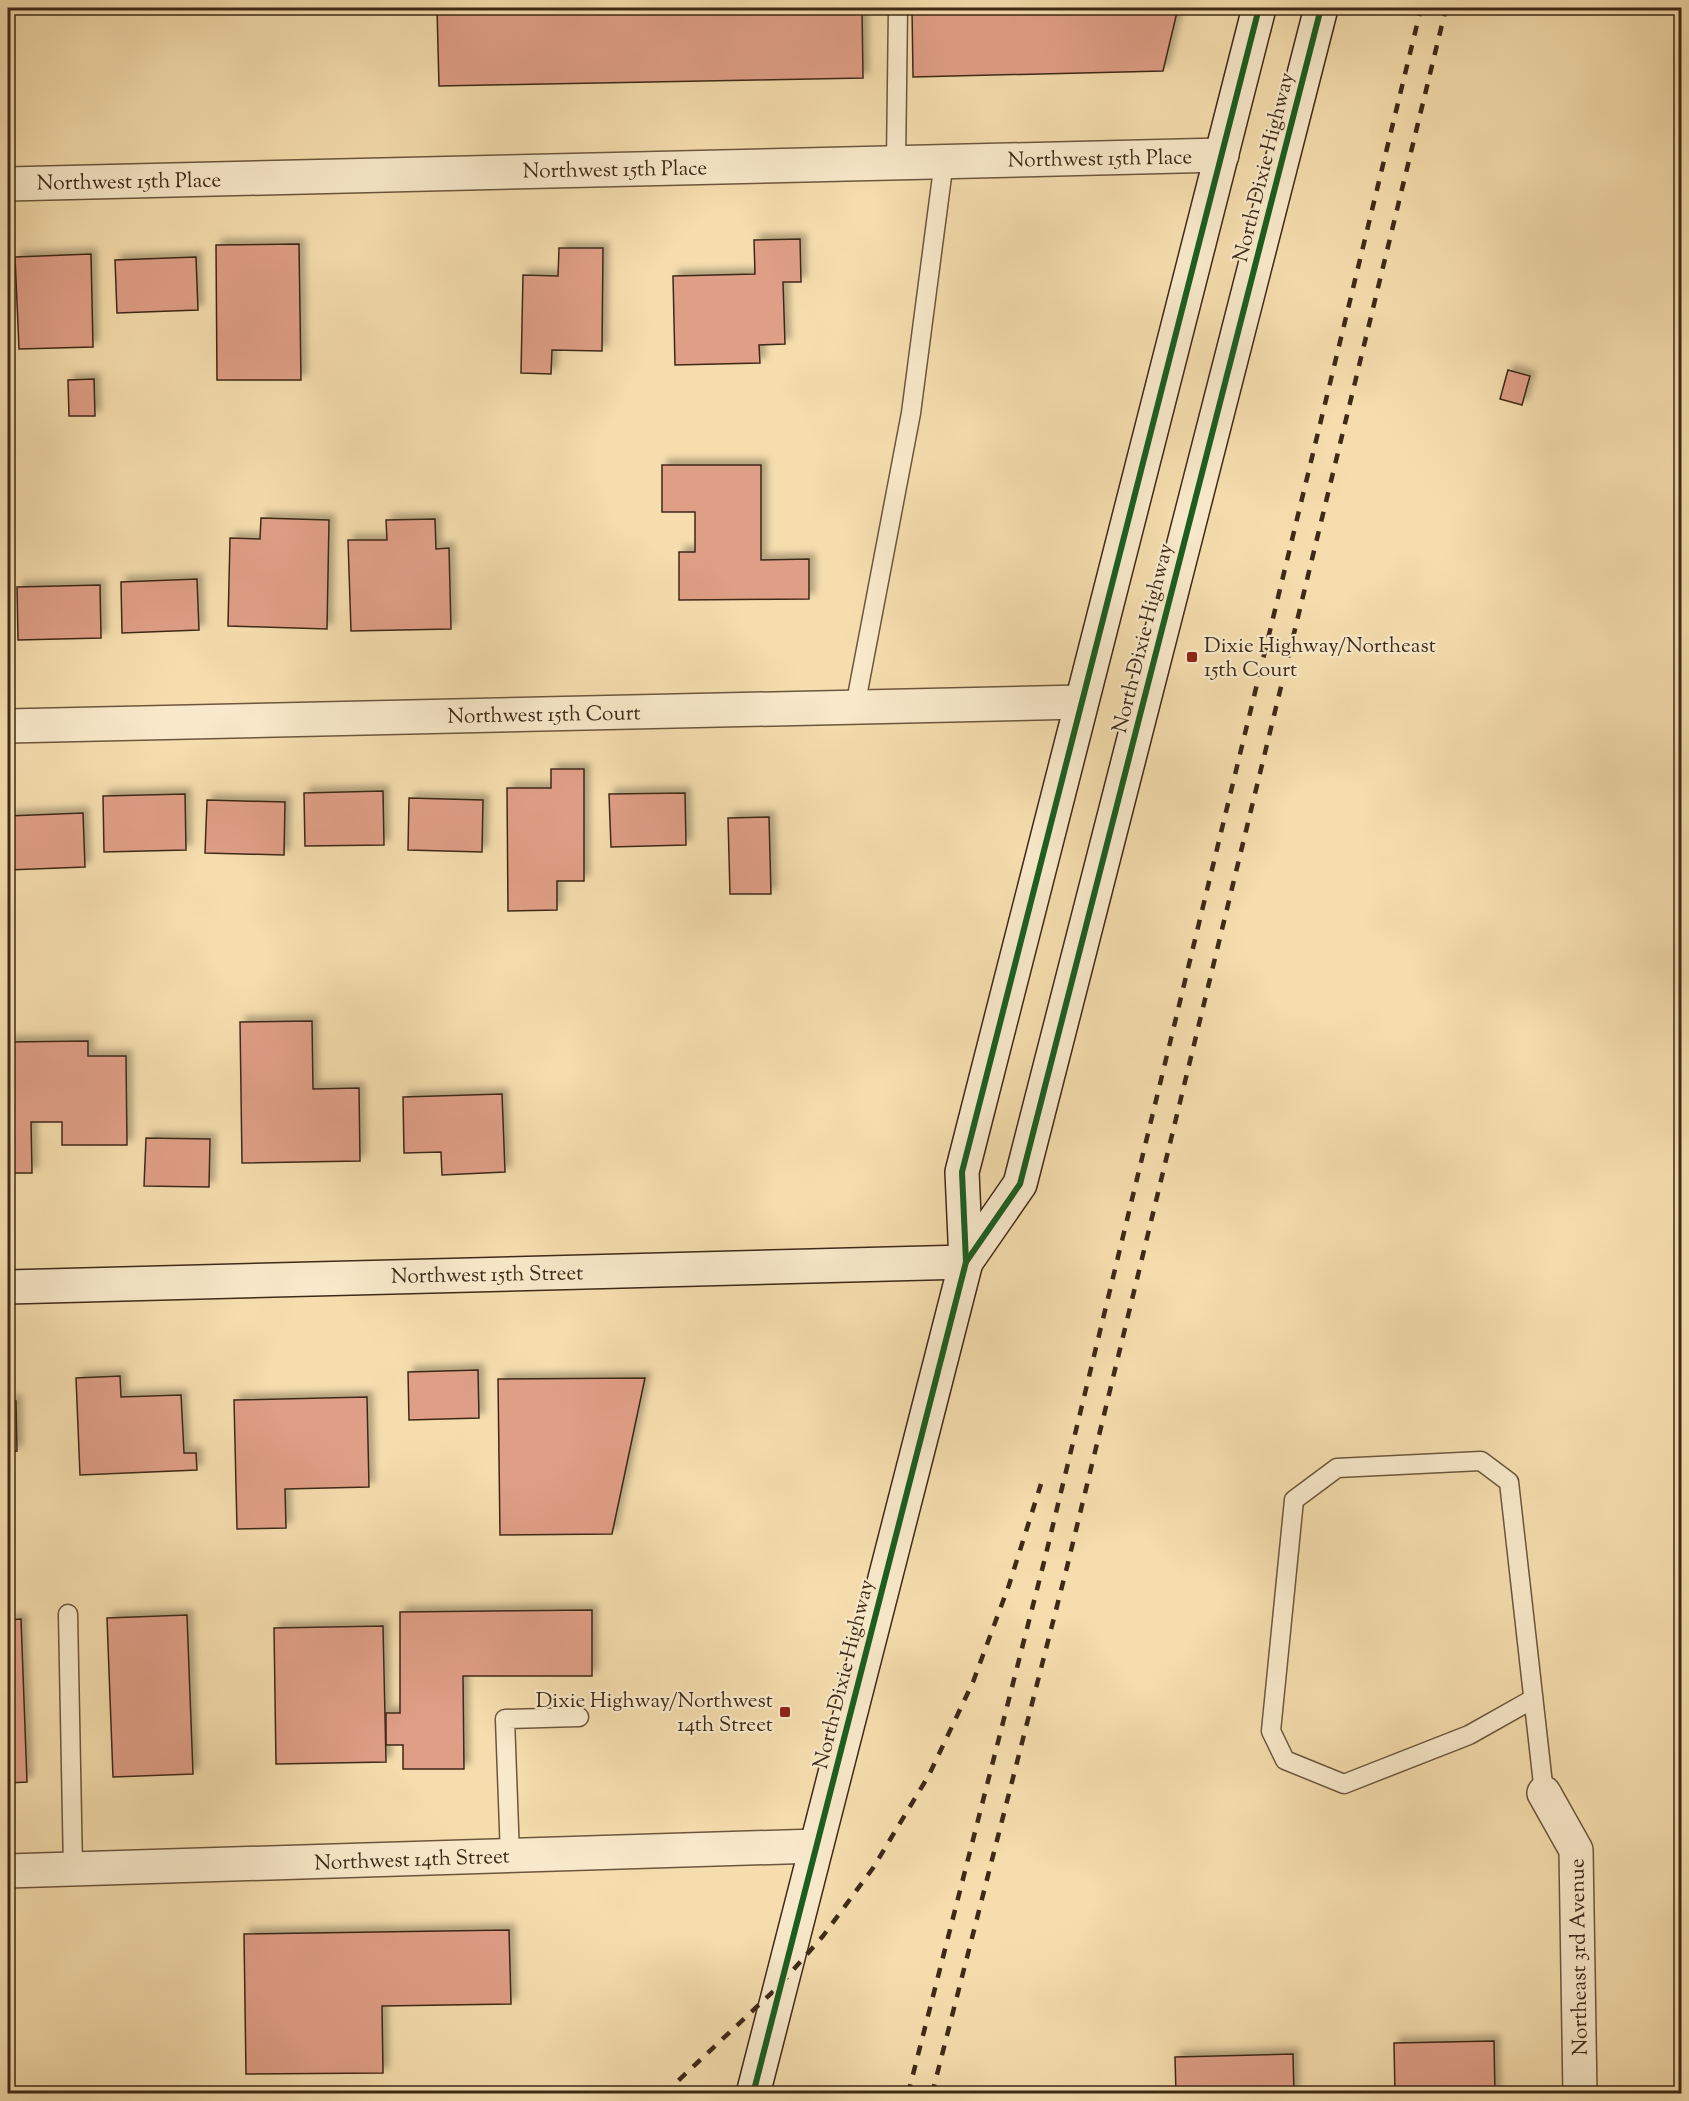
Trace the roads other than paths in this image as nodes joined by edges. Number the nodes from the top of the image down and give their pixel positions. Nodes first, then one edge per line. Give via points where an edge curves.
1 (898, 8) edge
2 (1259, 8) edge
3 (1320, 8) edge
4 (1222, 155) junction
5 (944, 161) junction
6 (896, 162) junction
7 (8, 184) edge
8 (1081, 702) junction
9 (855, 707) junction
10 (8, 726) edge
11 (966, 1262) junction
12 (8, 1287) edge
13 (68, 1614) dead end
14 (1533, 1700) junction
15 (579, 1717) dead end
16 (1544, 1793) joint
17 (816, 1846) junction
18 (510, 1856) junction
19 (73, 1869) junction
20 (8, 1871) edge
21 (753, 2094) edge
22 (1581, 2094) edge

1 - 6 lane
2 - 4 street, North Dixie Highway
3 - 11 street, North Dixie Highway via 1020,1184
4 - 5 street, Northwest 15th Place
4 - 8 street, North Dixie Highway
5 - 6 street, Northwest 15th Place
5 - 9 lane via 911,413
6 - 7 street, Northwest 15th Place
8 - 9 street, Northwest 15th Court
8 - 11 street, North Dixie Highway via 962,1172
9 - 10 street, Northwest 15th Court
11 - 12 street, Northwest 15th Street
11 - 17 street, North Dixie Highway
13 - 19 lane
14 - 14 lane via 1509,1482 1481,1461 1337,1468 1294,1500 1271,1731 1285,1760 1344,1784 1469,1735
14 - 16 lane
15 - 18 lane via 505,1719
16 - 22 street, Northeast 3rd Avenue via 1576,1850
17 - 18 street, Northwest 14th Street
17 - 21 street, North Dixie Highway
18 - 19 street, Northwest 14th Street
19 - 20 street, Northwest 14th Street

